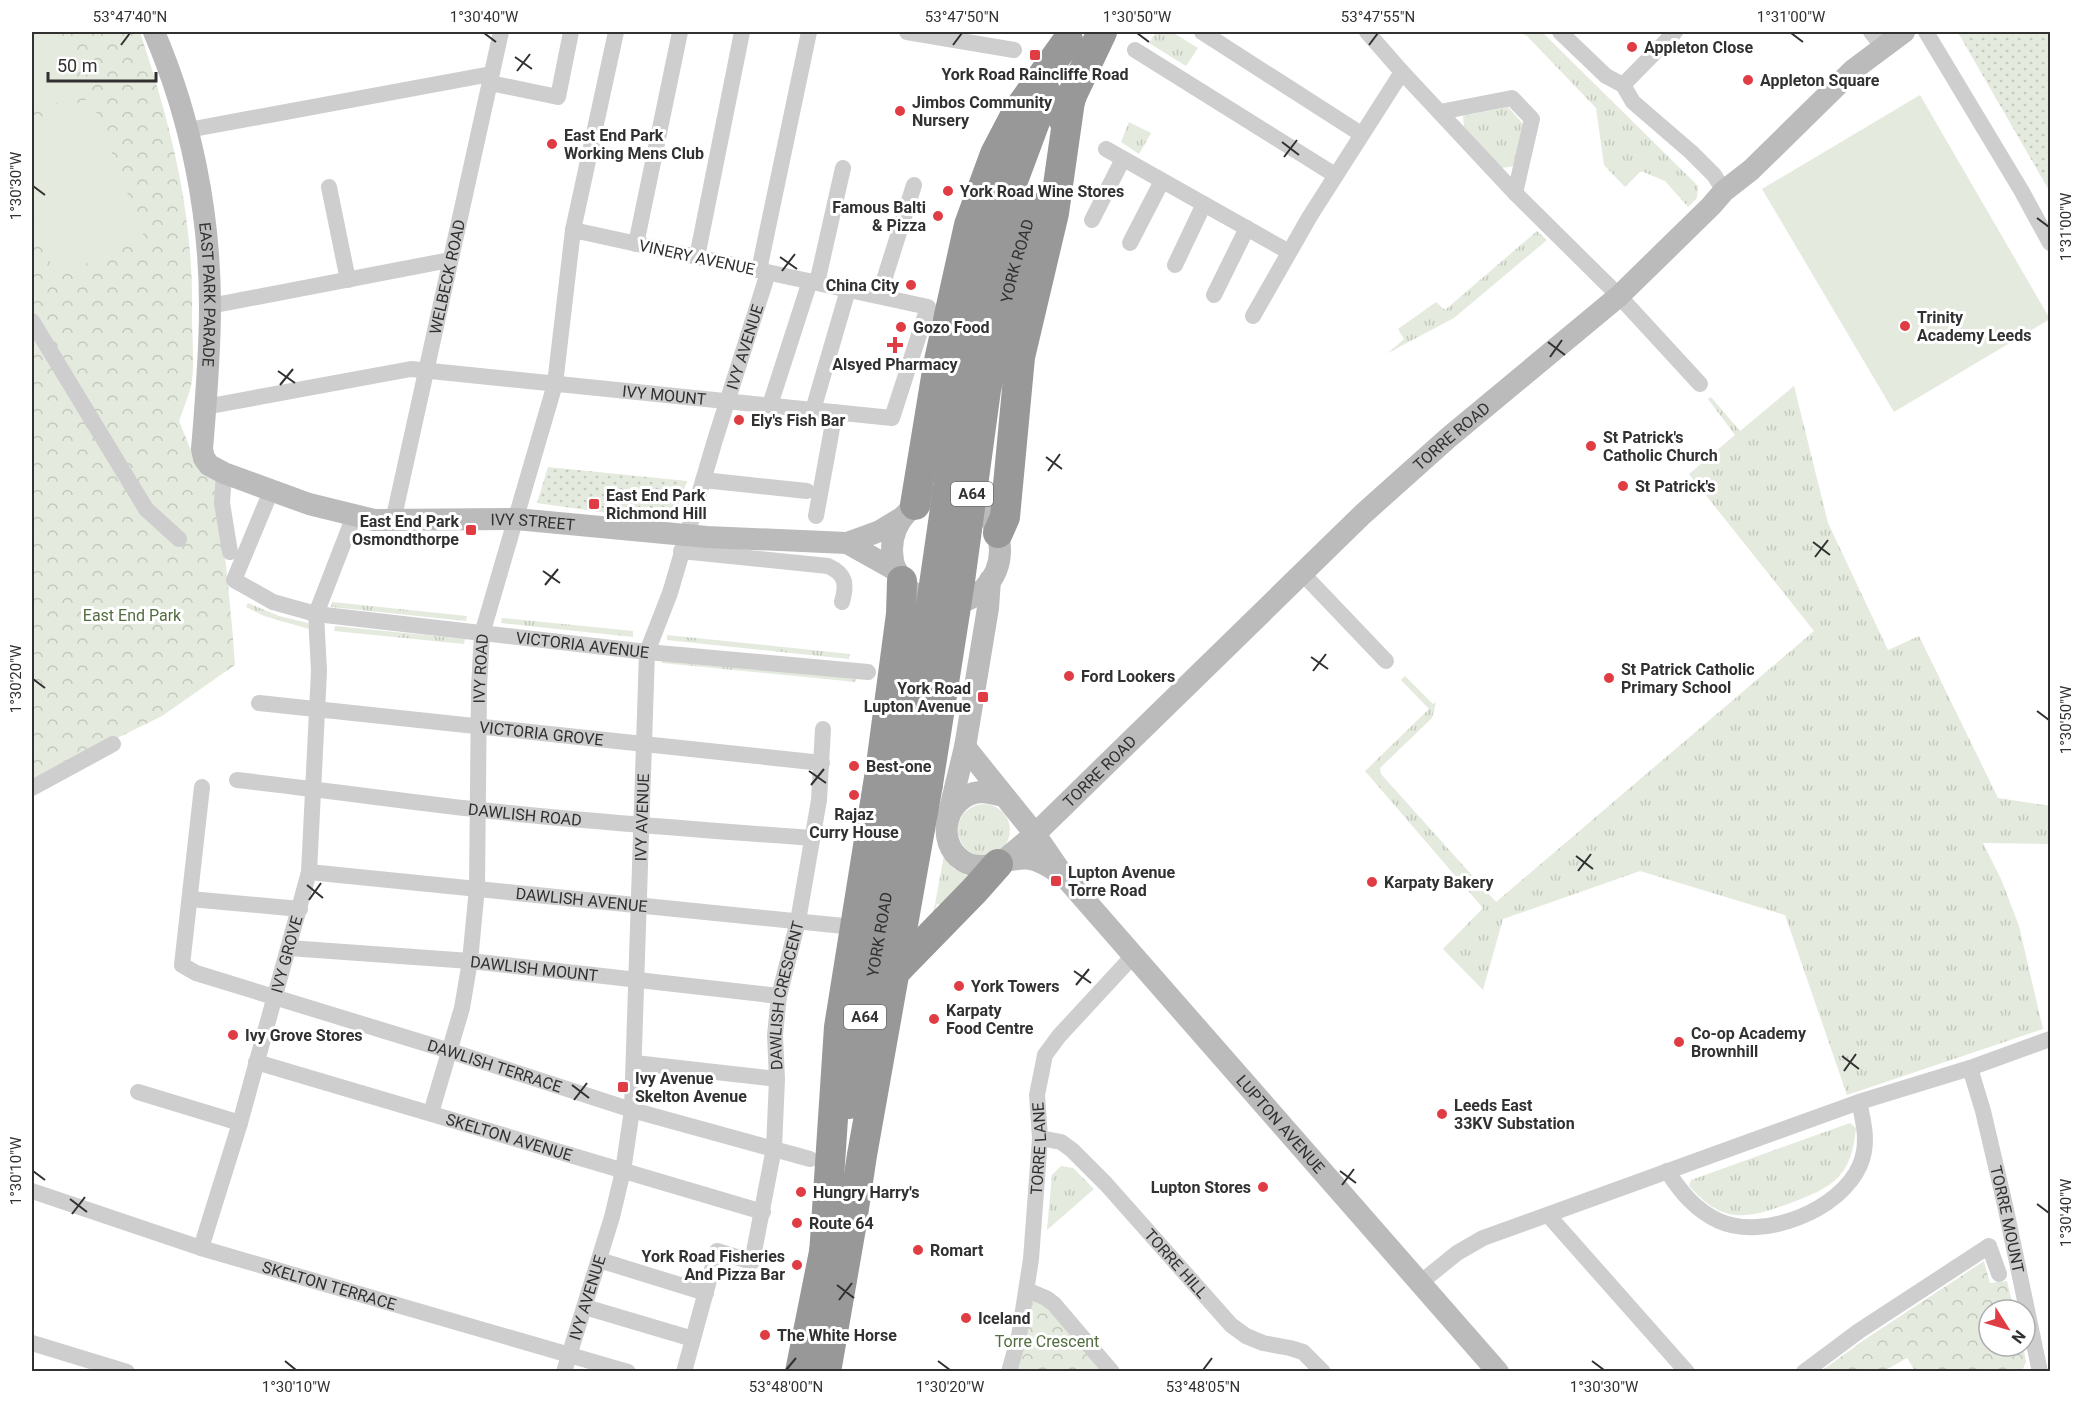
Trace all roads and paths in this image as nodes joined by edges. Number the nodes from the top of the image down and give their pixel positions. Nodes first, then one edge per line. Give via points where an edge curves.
1 (154, 32) edge
2 (501, 32) edge
3 (570, 32) edge
4 (616, 32) edge
5 (680, 32) edge
6 (742, 32) edge
7 (809, 32) edge
8 (907, 32) edge
9 (1102, 32) edge
10 (1202, 32) edge
11 (1367, 32) edge
12 (1560, 32) edge
13 (1676, 32) edge
14 (1904, 32) edge
15 (1926, 32) edge
16 (1070, 36) edge
17 (1877, 39) edge
18 (1014, 50) dead end
19 (1135, 50) dead end
20 (1402, 72) junction
21 (491, 79) junction
22 (1623, 85) junction
23 (1070, 100) junction
24 (1440, 112) junction
25 (189, 130) junction
26 (1361, 134) junction
27 (1106, 149) dead end
28 (1123, 159) junction
29 (843, 168) dead end
30 (1335, 176) junction
31 (1162, 181) junction
32 (914, 185) dead end
33 (329, 187) dead end
34 (1724, 191) junction
35 (1515, 193) junction
36 (1204, 204) junction
37 (1018, 206) junction
38 (1092, 220) dead end
39 (1247, 228) junction
40 (573, 230) junction
41 (1130, 243) dead end
42 (2050, 243) edge
43 (636, 244) junction
44 (1289, 252) junction
45 (698, 257) junction
46 (450, 260) junction
47 (1175, 265) dead end
48 (763, 272) junction
49 (348, 280) junction
50 (813, 282) junction
51 (848, 290) junction
52 (1214, 295) dead end
53 (879, 296) junction
54 (1619, 296) junction
55 (210, 306) junction
56 (928, 307) joint
57 (1253, 316) dead end
58 (32, 321) edge
59 (426, 371) junction
60 (555, 384) junction
61 (1700, 384) dead end
62 (728, 401) junction
63 (770, 405) junction
64 (205, 407) junction
65 (813, 410) junction
66 (835, 412) junction
67 (224, 473) junction
68 (703, 480) junction
69 (271, 491) junction
70 (807, 491) dead end
71 (909, 511) junction
72 (354, 516) junction
73 (816, 516) dead end
74 (516, 519) junction
75 (393, 521) junction
76 (998, 533) junction
77 (179, 539) dead end
78 (684, 543) junction
79 (847, 543) junction
80 (230, 552) dead end
81 (1303, 574) junction
82 (899, 576) junction
83 (990, 580) junction
84 (842, 602) dead end
85 (960, 602) junction
86 (316, 614) junction
87 (985, 626) junction
88 (482, 634) junction
89 (647, 652) junction
90 (1386, 661) dead end
91 (868, 672) dead end
92 (259, 703) dead end
93 (318, 710) junction
94 (479, 727) junction
95 (823, 729) dead end
96 (644, 742) junction
97 (114, 744) dead end
98 (965, 747) junction
99 (822, 763) junction
100 (237, 780) dead end
101 (917, 781) junction
102 (202, 788) dead end
103 (314, 788) junction
104 (40, 790) edge
105 (1009, 803) junction
106 (478, 810) junction
107 (948, 817) junction
108 (642, 826) junction
109 (1035, 834) junction
110 (812, 837) junction
111 (1004, 860) junction
112 (309, 872) junction
113 (1063, 875) junction
114 (477, 888) junction
115 (190, 899) junction
116 (639, 906) junction
117 (300, 909) junction
118 (798, 921) junction
119 (844, 923) junction
120 (289, 948) junction
121 (1133, 956) junction
122 (470, 961) junction
123 (893, 974) junction
124 (637, 980) junction
125 (779, 996) junction
126 (275, 997) junction
127 (2049, 1040) edge
128 (450, 1051) junction
129 (256, 1062) junction
130 (635, 1063) junction
131 (1970, 1068) junction
132 (777, 1079) junction
133 (138, 1092) dead end
134 (1859, 1102) junction
135 (632, 1110) junction
136 (431, 1113) junction
137 (240, 1123) junction
138 (1040, 1138) junction
139 (774, 1149) junction
140 (810, 1159) dead end
141 (623, 1171) junction
142 (1667, 1171) junction
143 (32, 1191) edge
144 (763, 1212) junction
145 (1548, 1215) junction
146 (201, 1248) junction
147 (824, 1255) junction
148 (599, 1260) junction
149 (1999, 1274) dead end
150 (1420, 1284) junction
151 (1027, 1290) junction
152 (706, 1293) junction
153 (585, 1307) junction
154 (693, 1339) junction
155 (32, 1343) edge
156 (569, 1353) junction
157 (127, 1371) edge
158 (564, 1371) edge
159 (628, 1371) edge
160 (684, 1371) edge
161 (800, 1371) edge
162 (826, 1371) edge
163 (1009, 1371) edge
164 (1113, 1371) edge
165 (1323, 1371) edge
166 (1498, 1371) edge
167 (1687, 1371) edge
168 (1804, 1371) edge
169 (2040, 1371) edge

1 - 25 street, EAST PARK PARADE
2 - 21 street, WELBECK ROAD
3 - 21 street via 558,97
4 - 40 street, IVY ROAD
5 - 43 street
6 - 45 street
7 - 48 street, IVY AVENUE
8 - 18 street
9 - 23 highway, YORK ROAD / A64
10 - 26 street
11 - 20 street
12 - 22 street via 1606,76
13 - 22 street
14 - 17 street, TORRE ROAD
15 - 42 street
16 - 37 highway, YORK ROAD / A64 via 1030,135
16 - 71 highway via 1018,110 969,225
17 - 34 street, TORRE ROAD via 1836,86 1751,170
19 - 30 street
20 - 24 street
20 - 26 street
21 - 25 street
21 - 46 street, WELBECK ROAD
22 - 34 street via 1633,102 1699,159
23 - 37 highway, YORK ROAD / A64
23 - 76 highway via 1054,213 1020,357 1005,517
24 - 35 street
24 - 35 street via 1512,98 1532,119
25 - 55 street, EAST PARK PARADE via 200,184
26 - 30 street
27 - 28 street
28 - 31 street
28 - 38 street
29 - 50 street
30 - 44 street
31 - 36 street
31 - 41 street
32 - 53 street
33 - 49 street
34 - 54 street, TORRE ROAD
35 - 54 street
36 - 39 street
36 - 47 street
37 - 101 highway, YORK ROAD / A64, bridge via 978,300 965,370
39 - 44 street
39 - 52 street
40 - 43 street, VINERY AVENUE
40 - 60 street, IVY ROAD
43 - 45 street, VINERY AVENUE
44 - 57 street
45 - 48 street, VINERY AVENUE
46 - 49 street
46 - 59 street, WELBECK ROAD
48 - 50 street, VINERY AVENUE
48 - 62 street, IVY AVENUE
49 - 55 street
50 - 51 street, VINERY AVENUE
50 - 63 street
51 - 53 street, VINERY AVENUE
51 - 65 street
53 - 56 street, VINERY AVENUE
54 - 61 street
54 - 81 street, TORRE ROAD via 1448,438
55 - 64 street, EAST PARK PARADE
56 - 66 street, IVY MOUNT via 892,418
58 - 77 street via 146,509
59 - 60 street, IVY MOUNT
59 - 64 street, IVY MOUNT via 411,369
59 - 75 street, WELBECK ROAD
60 - 62 street, IVY MOUNT
60 - 74 street, IVY ROAD
62 - 63 street, IVY MOUNT
62 - 68 street, IVY AVENUE
63 - 65 street, IVY MOUNT
64 - 67 street, EAST PARK PARADE via 204,458
65 - 66 street, IVY MOUNT
66 - 73 street
67 - 69 street, IVY STREET
67 - 80 street via 222,503
68 - 70 street
68 - 78 street, IVY AVENUE
69 - 72 street, IVY STREET
69 - 86 street, VICTORIA AVENUE via 234,580 273,603
71 - 76 street via 928,499 955,496 979,507
71 - 79 street, IVY STREET via 880,531
71 - 82 street via 895,532 892,549
72 - 75 street, IVY STREET
72 - 86 street, IVY GROVE
74 - 75 street, IVY STREET
74 - 78 street, IVY STREET
74 - 88 street, IVY ROAD
76 - 83 street via 998,566
78 - 79 street, IVY STREET
78 - 84 street, IVY STREET via 828,566 844,579
78 - 89 street, IVY AVENUE
79 - 82 street, IVY STREET
81 - 90 street
81 - 109 street, TORRE ROAD
82 - 85 street via 912,592 927,600
82 - 119 highway via 901,614 883,753
83 - 85 street
83 - 87 street
85 - 87 street
86 - 88 street, VICTORIA AVENUE
86 - 93 street, IVY GROVE
87 - 98 street
88 - 89 street, VICTORIA AVENUE
88 - 94 street, IVY ROAD
89 - 91 street, VICTORIA AVENUE
89 - 96 street, IVY AVENUE
92 - 93 street, VICTORIA GROVE
93 - 94 street, VICTORIA GROVE
93 - 103 street, IVY GROVE
94 - 96 street, VICTORIA GROVE
94 - 106 street, IVY ROAD
95 - 99 street, DAWLISH CRESCENT
96 - 99 street, VICTORIA GROVE
96 - 108 street, IVY AVENUE
97 - 104 street
98 - 105 street, LUPTON AVENUE
98 - 107 street
99 - 110 street, DAWLISH CRESCENT
100 - 103 street, DAWLISH ROAD
101 - 123 highway, YORK ROAD / A64
101 - 147 highway, YORK ROAD / A64
102 - 115 street
103 - 106 street, DAWLISH ROAD
103 - 112 street, IVY GROVE
105 - 107 street via 989,792 978,792 957,803
105 - 109 street, LUPTON AVENUE
105 - 111 street via 1018,816 1020,833 1019,841
106 - 108 street, DAWLISH ROAD
106 - 114 street, IVY ROAD
107 - 111 street, LUPTON AVENUE via 947,837 955,854 986,867
108 - 110 street, DAWLISH ROAD
108 - 116 street, IVY AVENUE
109 - 111 street, TORRE ROAD
109 - 113 street, LUPTON AVENUE
110 - 118 street, DAWLISH CRESCENT
111 - 113 street, LUPTON AVENUE via 1030,859
111 - 123 highway
112 - 114 street, DAWLISH AVENUE
112 - 117 street, IVY GROVE
113 - 121 street, LUPTON AVENUE
114 - 116 street, DAWLISH AVENUE
114 - 122 street, IVY ROAD
115 - 117 street
115 - 126 street, DAWLISH TERRACE via 182,965 196,973
116 - 118 street, DAWLISH AVENUE
116 - 124 street, IVY AVENUE
117 - 120 street, IVY GROVE
118 - 119 street, DAWLISH AVENUE
118 - 125 street, DAWLISH CRESCENT
119 - 147 highway
120 - 122 street, DAWLISH MOUNT
120 - 126 street, IVY GROVE
121 - 138 street, TORRE LANE via 1045,1055 1037,1095
121 - 150 street, LUPTON AVENUE
122 - 124 street, DAWLISH MOUNT
122 - 128 street, IVY ROAD
123 - 162 highway, YORK ROAD / A64
124 - 125 street, DAWLISH MOUNT
124 - 130 street, IVY AVENUE
125 - 132 street, DAWLISH CRESCENT via 775,1035
126 - 128 street, DAWLISH TERRACE
126 - 129 street, IVY GROVE
127 - 131 street
128 - 135 street, DAWLISH TERRACE
128 - 136 street, IVY ROAD
129 - 136 street, SKELTON AVENUE
129 - 137 street, IVY GROVE
130 - 132 street
130 - 135 street, IVY AVENUE
131 - 134 street
131 - 169 street, TORRE MOUNT
132 - 139 street, DAWLISH CRESCENT
133 - 137 street
134 - 142 street
134 - 142 street via 1865,1146 1851,1182 1826,1203 1779,1224 1755,1228 1720,1222 1689,1201
135 - 139 street, DAWLISH TERRACE
135 - 141 street, IVY AVENUE
136 - 141 street, SKELTON AVENUE
137 - 146 street, IVY GROVE
138 - 151 street, TORRE LANE
138 - 165 street, TORRE HILL via 1060,1142 1072,1150 1231,1325 1254,1340 1303,1352
139 - 140 street, DAWLISH TERRACE
139 - 144 street, DAWLISH CRESCENT
141 - 144 street, SKELTON AVENUE
141 - 148 street, IVY AVENUE
142 - 145 street
143 - 146 street, SKELTON TERRACE
144 - 152 street, DAWLISH CRESCENT via 752,1262 717,1251
145 - 150 street via 1469,1245
145 - 167 street
146 - 156 street, SKELTON TERRACE
147 - 161 highway, YORK ROAD / A64
148 - 152 street
148 - 153 street, IVY AVENUE
149 - 168 street via 1989,1246
150 - 166 street, LUPTON AVENUE
151 - 163 street, TORRE LANE
151 - 164 street via 1054,1304
152 - 154 street
153 - 154 street
153 - 156 street, IVY AVENUE
154 - 160 street
155 - 157 street
156 - 158 street, IVY AVENUE
156 - 159 street, SKELTON TERRACE

